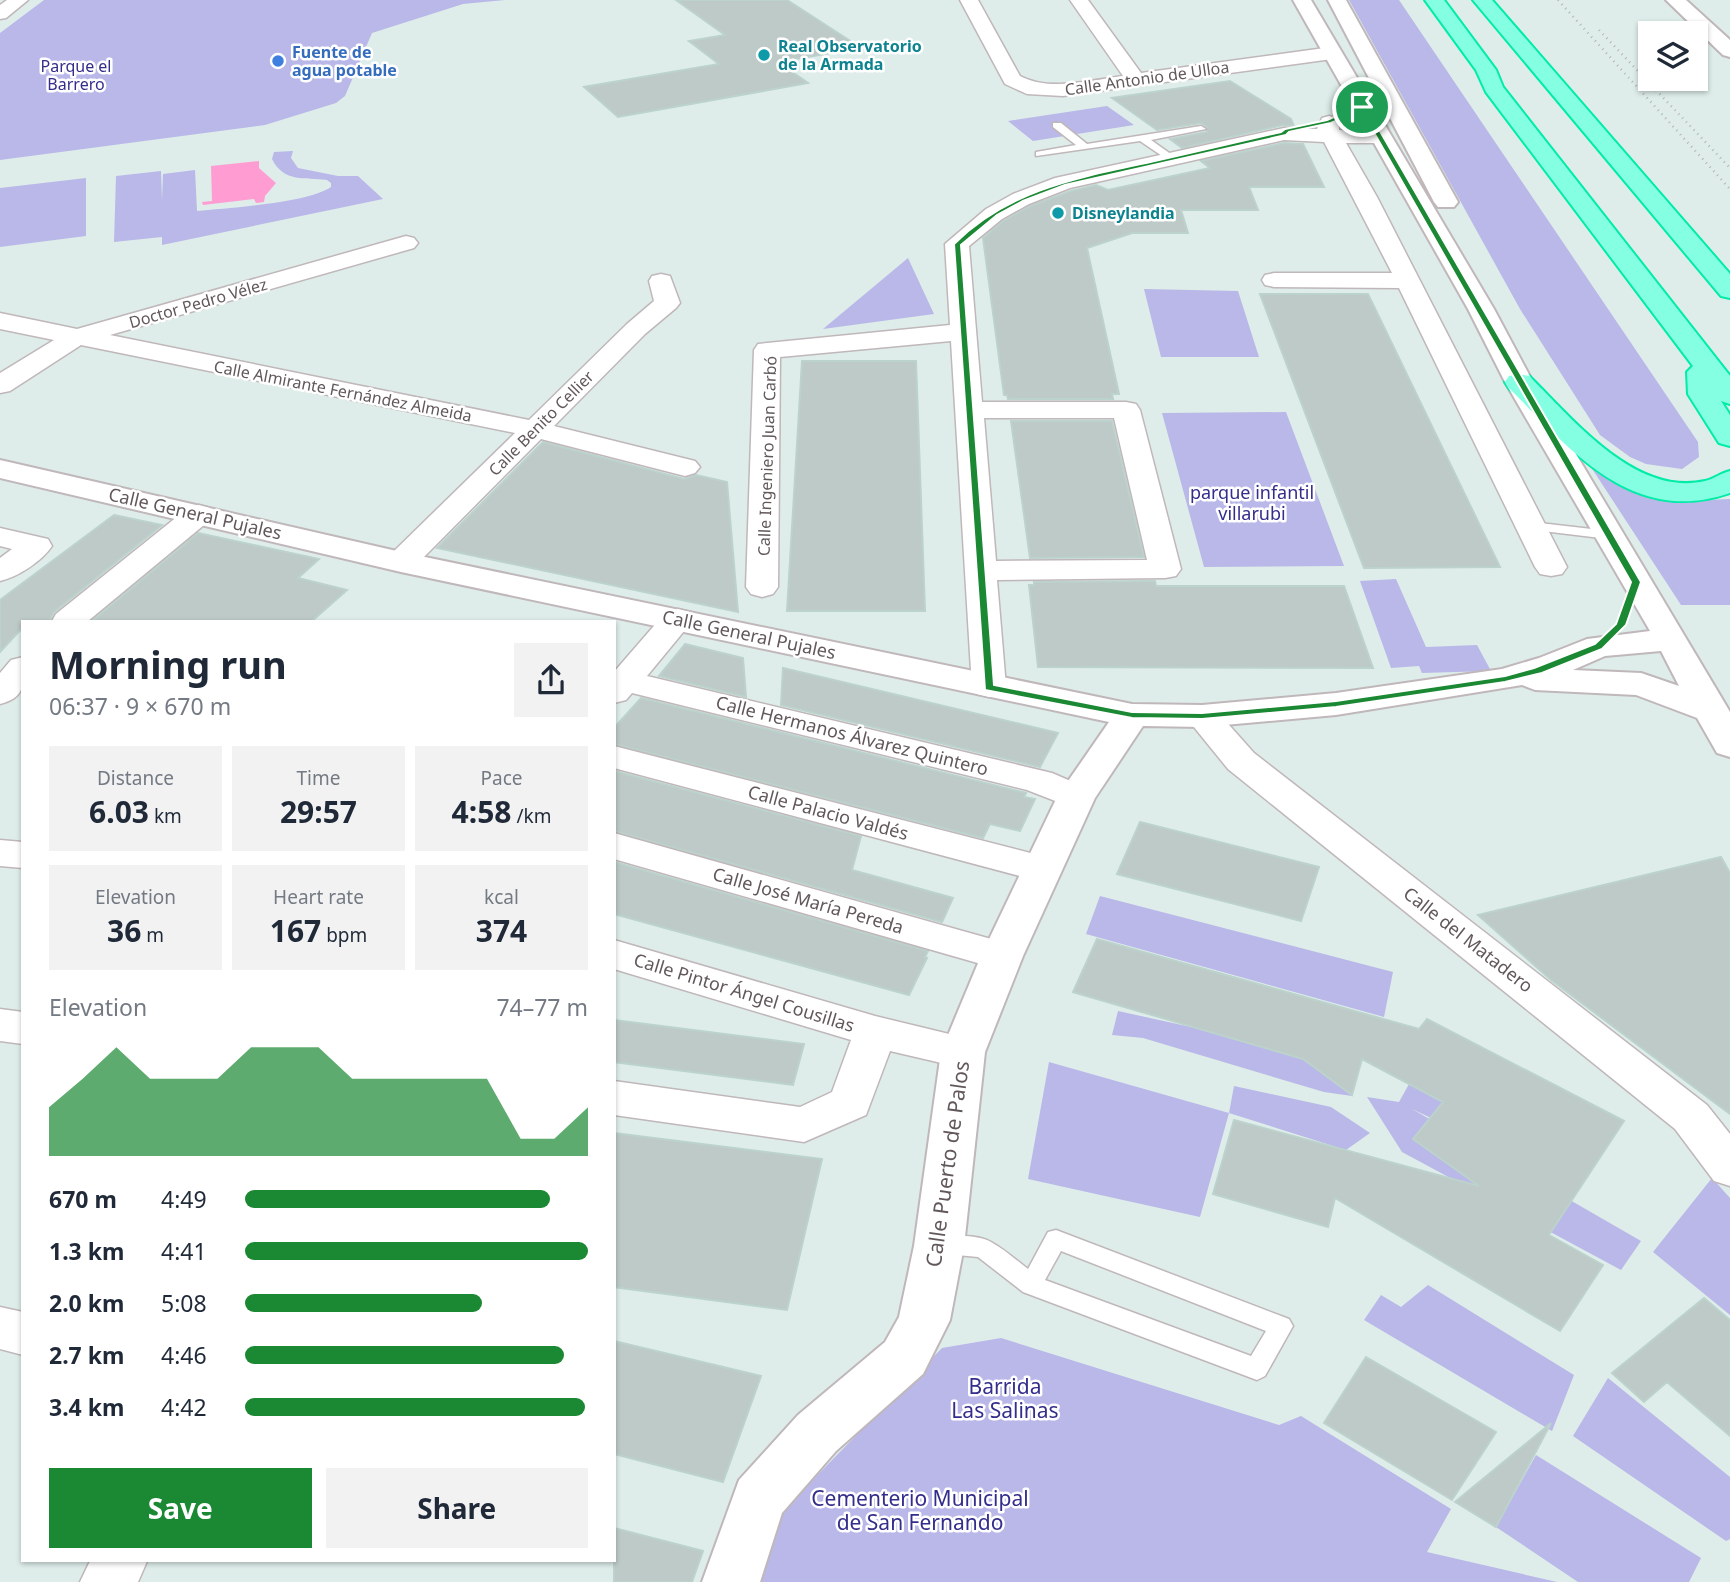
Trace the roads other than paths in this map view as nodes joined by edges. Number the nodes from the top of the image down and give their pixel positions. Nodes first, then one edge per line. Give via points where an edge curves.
1 (19, 0) edge
2 (969, 0) edge
3 (1079, 0) edge
4 (1302, 0) edge
5 (1337, 0) edge
6 (1434, 0) edge
7 (1482, 0) edge
8 (1675, 0) edge
9 (0, 14) edge
10 (1544, 41) dead end
11 (1730, 51) edge
12 (1332, 53) junction
13 (1136, 80) junction
14 (1362, 107) junction
15 (1057, 125) dead end
16 (1330, 128) junction
17 (1200, 129) dead end
18 (1142, 138) junction
19 (1380, 138) junction
20 (1602, 142) junction
21 (1085, 147) junction
22 (1040, 154) dead end
23 (1171, 159) junction
24 (1457, 223) dead end
25 (405, 243) dead end
26 (1475, 255) dead end
27 (1274, 280) dead end
28 (660, 281) dead end
29 (1408, 281) junction
30 (1730, 290) edge
31 (1481, 309) junction
32 (0, 321) edge
33 (962, 332) junction
34 (76, 337) junction
35 (1701, 356) junction
36 (1519, 382) junction
37 (0, 384) edge
38 (1730, 395) edge
39 (967, 410) junction
40 (534, 429) junction
41 (1730, 437) edge
42 (685, 467) dead end
43 (0, 468) edge
44 (1730, 480) edge
45 (199, 514) junction
46 (1531, 526) junction
47 (1609, 535) junction
48 (0, 537) edge
49 (401, 562) junction
50 (1551, 567) dead end
51 (980, 571) junction
52 (0, 572) edge
53 (1636, 582) junction
54 (762, 587) dead end
55 (678, 619) junction
56 (69, 620) edge
57 (1599, 646) junction
58 (1679, 652) junction
59 (21, 669) edge
60 (1505, 679) junction
61 (1569, 679) junction
62 (620, 687) edge
63 (989, 687) junction
64 (0, 694) edge
65 (1710, 710) junction
66 (1132, 715) junction
67 (1202, 716) junction
68 (1730, 745) edge
69 (616, 758) edge
70 (1076, 797) junction
71 (616, 847) edge
72 (0, 853) edge
73 (21, 855) edge
74 (1042, 869) junction
75 (616, 955) edge
76 (1002, 956) junction
77 (0, 1025) edge
78 (21, 1028) edge
79 (875, 1032) junction
80 (962, 1052) junction
81 (616, 1098) edge
82 (1730, 1168) edge
83 (939, 1246) junction
84 (1031, 1285) junction
85 (0, 1328) edge
86 (21, 1333) edge
87 (119, 1562) edge
88 (108, 1582) edge
89 (731, 1582) edge

1 - 9 street
2 - 13 street, Calle Antonio de Ulloa via 1018,84 1063,90
3 - 13 street
4 - 12 street
5 - 24 street
6 - 35 highway via 1486,70 1493,88
7 - 20 highway
8 - 11 street
10 - 20 highway via 1602,117
12 - 13 street, Calle Antonio de Ulloa
12 - 14 street
14 - 16 street
14 - 19 street
15 - 21 lane
16 - 19 street
16 - 23 street
16 - 29 street
17 - 18 lane
18 - 21 lane
18 - 23 lane
19 - 31 street
20 - 30 highway
21 - 22 lane
23 - 33 street via 1063,183 1021,199 957,244
25 - 34 street, Doctor Pedro Vélez
26 - 31 street via 1487,276
27 - 29 street
28 - 40 street, Calle Benito Cellier via 667,303
29 - 46 street
31 - 36 street
32 - 34 street, Calle Almirante Fernández Almeida
33 - 39 street
33 - 54 street, Calle Ingeniero Juan Carbó via 767,350
34 - 37 street, Doctor Pedro Vélez
34 - 40 street, Calle Almirante Fernández Almeida
35 - 38 highway
35 - 41 highway via 1702,394
36 - 44 highway via 1581,442 1627,478 1690,492 1720,487
36 - 47 street
39 - 51 street
39 - 51 street via 1126,411 1165,569
40 - 42 street, Calle Almirante Fernández Almeida
40 - 49 street, Calle Benito Cellier
43 - 45 street, Calle General Pujales
45 - 49 street, Calle General Pujales
45 - 56 street
46 - 47 lane
46 - 50 street
47 - 53 street
48 - 52 street via 37,546
49 - 55 street, Calle General Pujales
51 - 63 street
53 - 57 street via 1621,625
53 - 58 street
55 - 62 street
55 - 63 street, Calle General Pujales
57 - 58 street
57 - 60 street
58 - 61 street
58 - 65 street
59 - 64 street
60 - 61 street
60 - 67 street, Calle General Pujales via 1336,704
61 - 65 street via 1641,684
62 - 70 street, Calle Hermanos Álvarez Quintero via 1040,781
63 - 66 street, Calle General Pujales
65 - 68 street
66 - 67 street, Calle General Pujales
66 - 70 street, Calle Puerto de Palos
67 - 82 street, Calle del Matadero via 1241,761 1691,1117
69 - 74 street, Calle Palacio Valdés
70 - 74 street, Calle Puerto de Palos
71 - 76 street, Calle José María Pereda
72 - 73 street
74 - 76 street, Calle Puerto de Palos
75 - 79 street, Calle Pintor Ángel Cousillas
76 - 80 street, Calle Puerto de Palos
77 - 78 street
79 - 80 street, Calle Pintor Ángel Cousillas
79 - 81 street via 850,1102 804,1125
80 - 83 street, Calle Puerto de Palos
83 - 84 lane via 983,1248
83 - 89 street, Calle Puerto de Palos via 924,1320 904,1359 817,1433 759,1499
84 - 84 lane via 1257,1369 1281,1326 1056,1240
85 - 86 street
87 - 88 street

